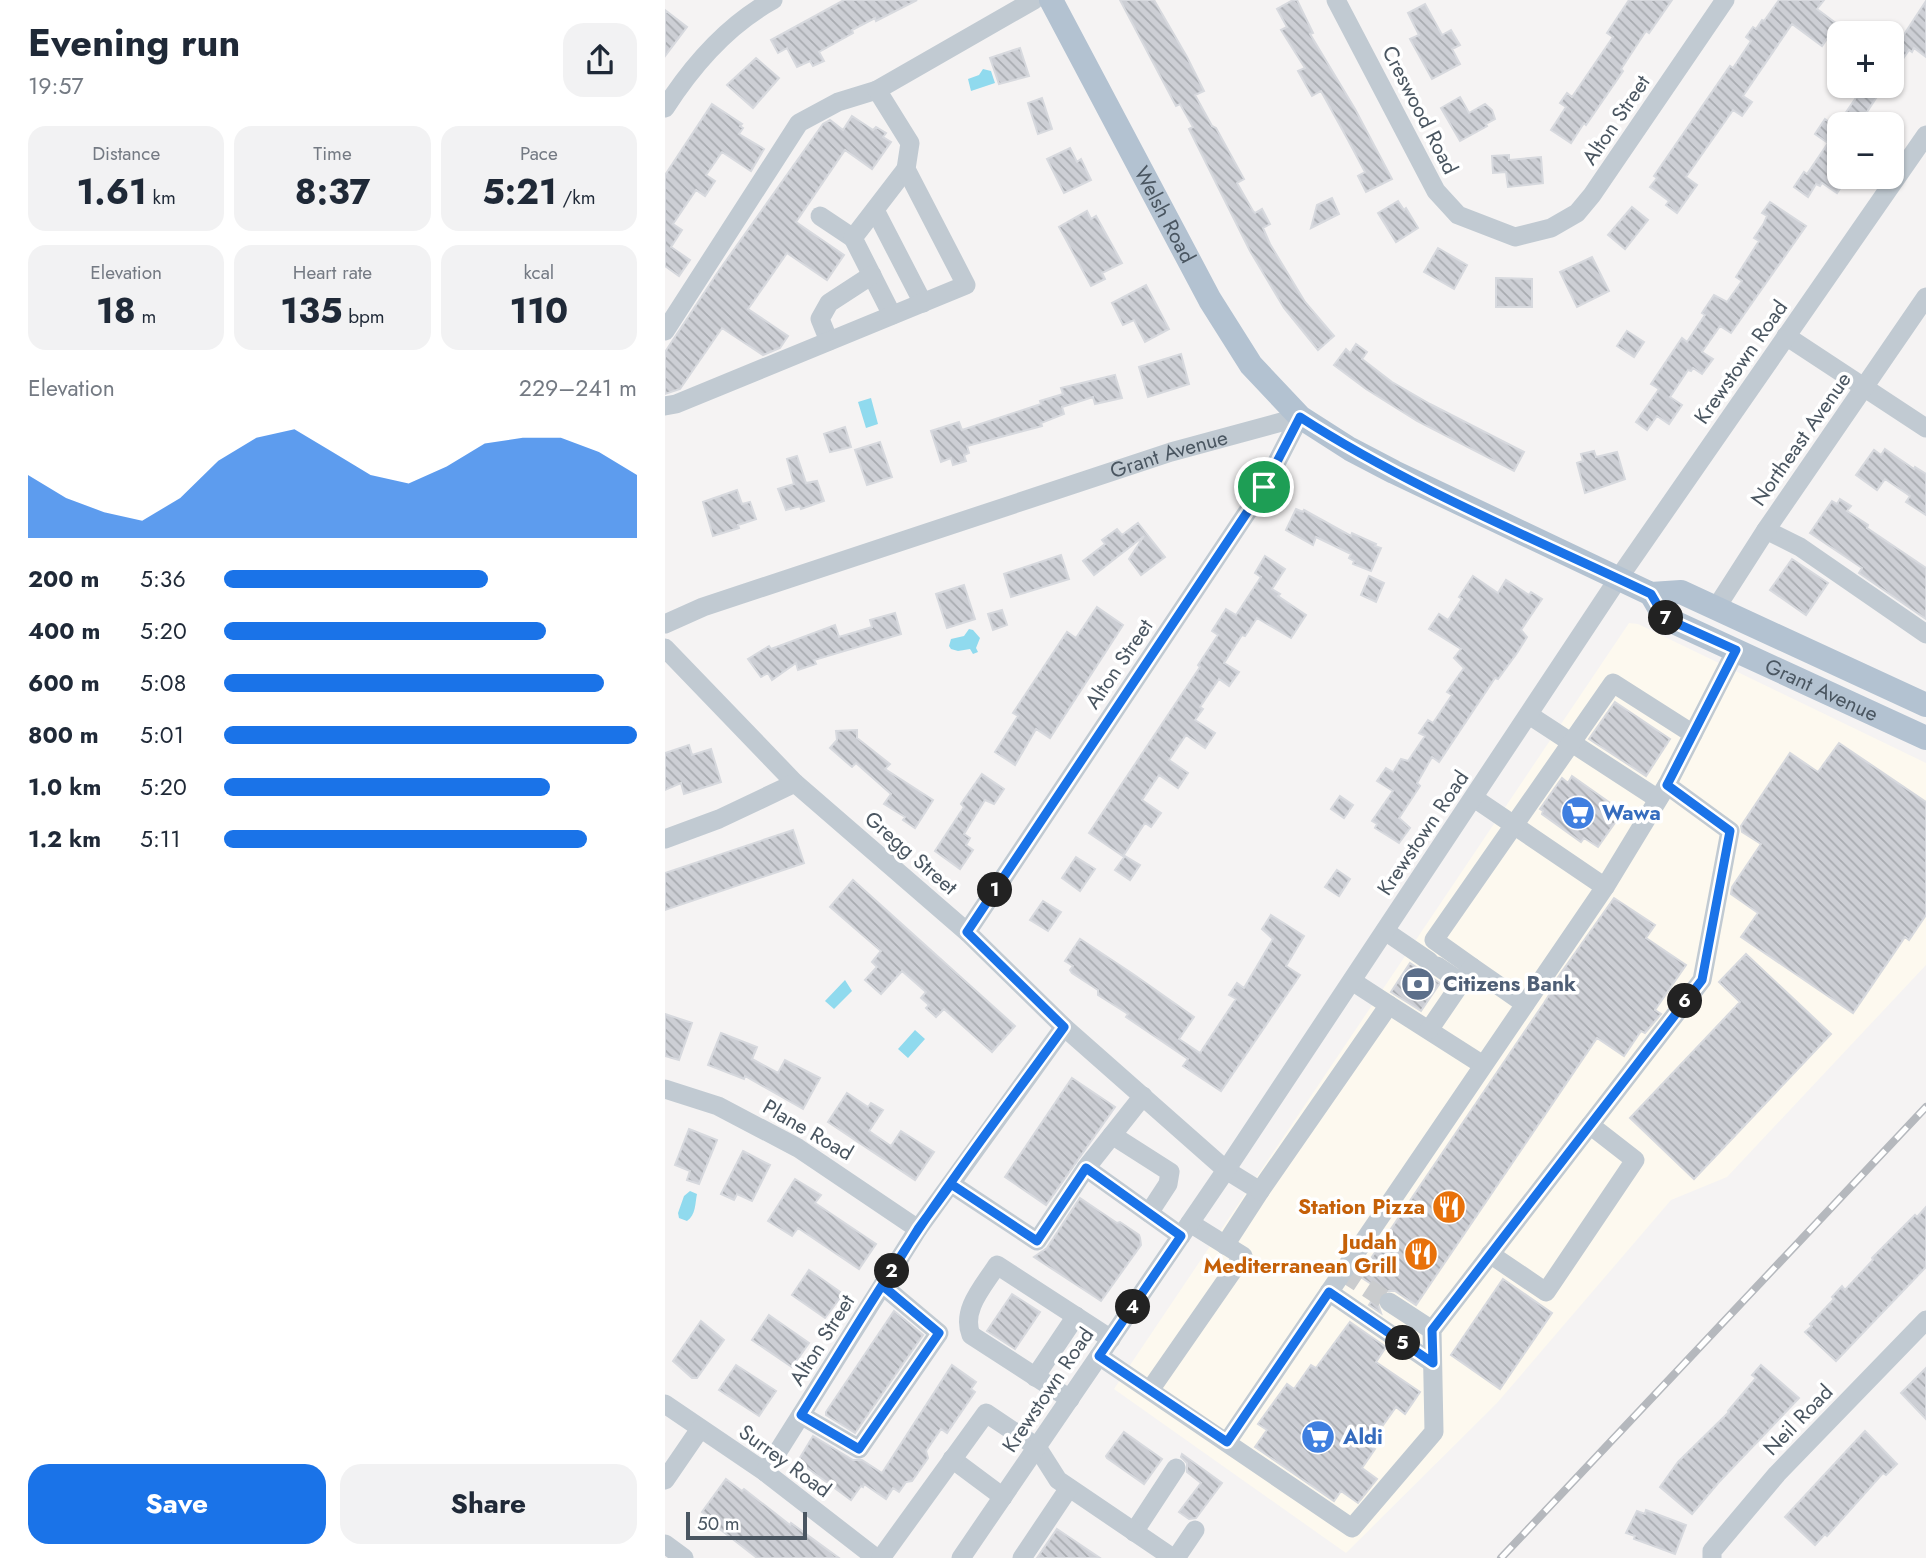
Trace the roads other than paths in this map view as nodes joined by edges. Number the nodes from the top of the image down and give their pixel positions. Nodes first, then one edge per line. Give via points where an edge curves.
1 (773, 0) edge
2 (1034, 0) edge
3 (1051, 0) edge
4 (1336, 0) edge
5 (1725, 0) edge
6 (877, 90) junction
7 (667, 101) edge
8 (1926, 135) edge
9 (906, 169) junction
10 (875, 210) junction
11 (820, 216) dead end
12 (1520, 235) joint
13 (853, 238) junction
14 (872, 275) junction
15 (1926, 297) edge
16 (923, 303) junction
17 (892, 316) junction
18 (665, 331) edge
19 (1786, 337) junction
20 (829, 341) junction
21 (1865, 387) junction
22 (665, 406) edge
23 (1300, 417) junction
24 (1926, 428) edge
25 (1766, 530) junction
26 (1618, 579) junction
27 (1651, 594) junction
28 (1716, 608) junction
29 (665, 624) edge
30 (1926, 634) edge
31 (665, 648) edge
32 (1736, 650) junction
33 (1926, 705) edge
34 (1528, 715) junction
35 (1693, 734) junction
36 (1926, 738) edge
37 (1571, 743) junction
38 (795, 783) junction
39 (1663, 792) junction
40 (1473, 798) junction
41 (1513, 824) junction
42 (665, 839) edge
43 (1605, 887) junction
44 (1385, 931) junction
45 (967, 932) junction
46 (1467, 975) junction
47 (1352, 981) junction
48 (1525, 1004) junction
49 (1389, 1005) junction
50 (1064, 1027) junction
51 (1429, 1030) junction
52 (1483, 1065) junction
53 (665, 1088) edge
54 (1143, 1096) junction
55 (1590, 1125) junction
56 (1112, 1135) junction
57 (1086, 1168) junction
58 (1226, 1170) junction
59 (951, 1184) junction
60 (1261, 1191) junction
61 (1149, 1213) junction
62 (918, 1229) junction
63 (1186, 1229) junction
64 (1225, 1245) junction
65 (1490, 1254) junction
66 (883, 1286) junction
67 (1329, 1292) junction
68 (1389, 1302) tunnel mouth
69 (1076, 1316) junction
70 (1926, 1320) edge
71 (1432, 1330) junction
72 (1111, 1339) junction
73 (1099, 1356) junction
74 (1433, 1363) junction
75 (1035, 1377) junction
76 (1150, 1390) junction
77 (1070, 1399) junction
78 (665, 1404) edge
79 (801, 1415) junction
80 (700, 1429) junction
81 (1227, 1442) junction
82 (1037, 1447) junction
83 (952, 1459) junction
84 (1176, 1468) dead end
85 (765, 1472) junction
86 (665, 1480) edge
87 (1069, 1488) junction
88 (1003, 1497) junction
89 (1195, 1530) dead end
90 (1134, 1532) junction
91 (665, 1544) edge
92 (1168, 1556) edge
93 (684, 1558) edge
94 (879, 1558) edge
95 (961, 1558) edge
96 (1022, 1558) edge
97 (1712, 1558) edge

1 - 7 street via 717,42
2 - 6 street
3 - 23 main road, Welsh Road via 1210,300 1251,365
4 - 12 street, Creswood Road via 1436,191 1458,215
5 - 12 street, Alton Street via 1577,213 1551,228
6 - 9 street via 911,143
6 - 18 street via 838,102 799,123
8 - 19 street, Krewstown Road
9 - 10 street
9 - 16 street via 966,285
10 - 13 street
10 - 16 street
11 - 13 street
13 - 14 street
14 - 17 street
14 - 20 street via 829,303 820,319
15 - 21 street, Northeast Avenue
16 - 17 street
17 - 20 street
19 - 21 street
19 - 26 street, Krewstown Road
20 - 22 street
21 - 24 street
21 - 25 street, Northeast Avenue
23 - 26 main road, Grant Avenue via 1394,472
23 - 29 street, Grant Avenue via 1171,452 703,607
23 - 45 street, Alton Street via 1264,487
25 - 28 street, Northeast Avenue
25 - 30 street via 1800,547
26 - 27 main road, Grant Avenue
26 - 34 street, Krewstown Road
27 - 28 main road, Grant Avenue via 1681,592
27 - 32 main road, Grant Avenue via 1665,618
28 - 33 main road, Grant Avenue
31 - 38 street, Gregg Street
32 - 35 street
32 - 36 main road, Grant Avenue
34 - 37 street
34 - 40 street, Krewstown Road
35 - 37 street via 1613,683
35 - 39 street
37 - 39 street
37 - 41 street
38 - 42 street
38 - 45 street, Gregg Street
39 - 43 street
39 - 55 street via 1730,831 1702,980
40 - 41 street
40 - 44 street, Krewstown Road
41 - 43 street
41 - 46 street via 1434,940
43 - 48 street
44 - 46 street via 1433,964
44 - 47 street, Krewstown Road
45 - 50 street, Gregg Street
46 - 48 street
46 - 51 street
47 - 49 street
47 - 58 street, Krewstown Road
48 - 52 street
49 - 51 street
49 - 60 street
50 - 54 street, Gregg Street
50 - 59 street, Alton Street
51 - 52 street
52 - 67 street
53 - 62 street, Plane Road via 718,1106 797,1148
54 - 56 street
54 - 58 street, Gregg Street
55 - 65 street
55 - 65 street via 1635,1160 1546,1292
56 - 57 street
56 - 61 street via 1170,1172 1168,1184
57 - 59 street via 1037,1241
57 - 61 street
58 - 60 street, Gregg Street
58 - 63 street, Krewstown Road
59 - 62 street, Alton Street
60 - 64 street
61 - 63 street
62 - 66 street, Alton Street
63 - 64 street
63 - 72 street, Krewstown Road
64 - 76 street via 1243,1256
65 - 71 street
66 - 79 street, Alton Street
66 - 79 street via 939,1333 859,1449
67 - 74 street
67 - 81 street
68 - 71 street
69 - 72 street
69 - 75 street
69 - 75 street via 997,1265 969,1309 966,1323 971,1335
70 - 97 street, Neil Road via 1777,1475 1712,1551
71 - 74 street
72 - 73 street, Krewstown Road
73 - 76 street
73 - 77 street, Krewstown Road
74 - 81 street via 1434,1432 1352,1528
75 - 77 street
76 - 81 street
77 - 82 street, Krewstown Road
78 - 80 street, Surrey Road
79 - 85 street, Alton Street
80 - 85 street, Surrey Road
80 - 86 street
82 - 83 street via 986,1413
82 - 87 street via 1058,1480
82 - 88 street, Krewstown Road
83 - 88 street
83 - 94 street
84 - 90 street
85 - 94 street, Surrey Road
87 - 90 street
87 - 96 street
88 - 95 street, Krewstown Road
89 - 92 street
90 - 92 street
91 - 93 street

